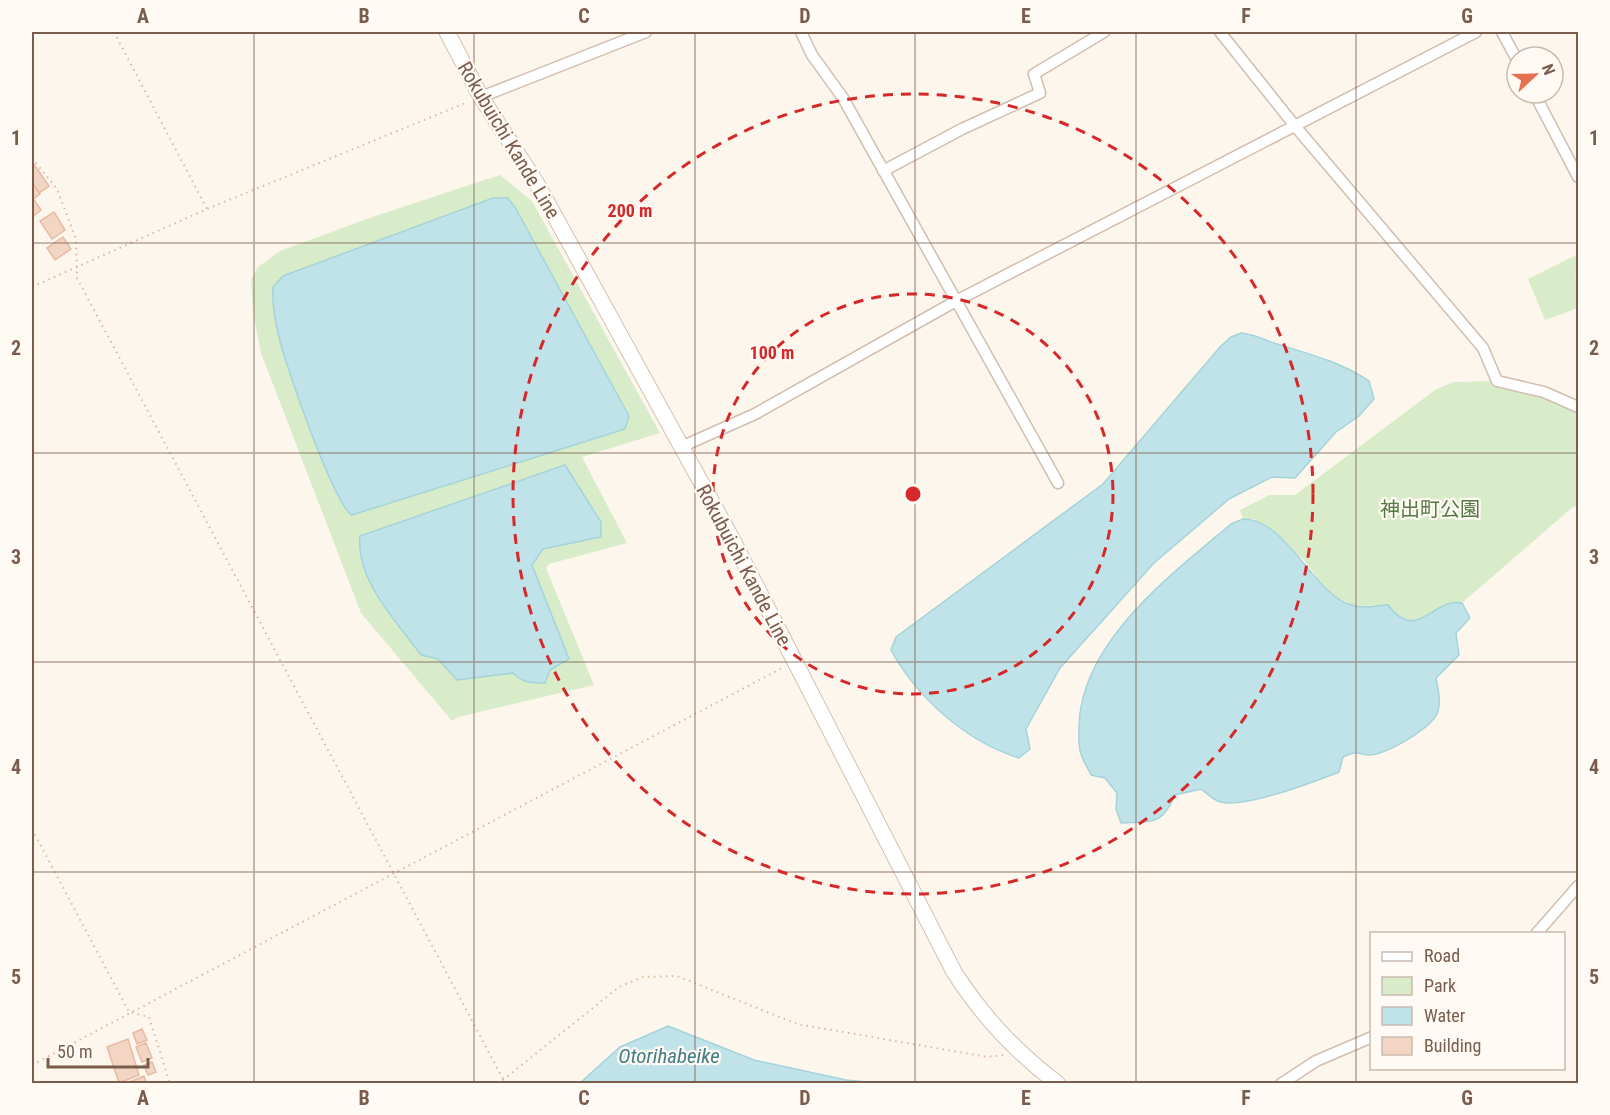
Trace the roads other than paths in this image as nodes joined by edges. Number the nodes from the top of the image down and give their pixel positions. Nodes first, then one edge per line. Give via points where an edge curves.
1 (447, 32) edge
2 (646, 32) edge
3 (801, 32) edge
4 (1104, 32) edge
5 (1220, 32) edge
6 (1476, 32) edge
7 (481, 97) junction
8 (1540, 105) edge
9 (1295, 126) junction
10 (883, 171) junction
11 (1578, 177) edge
12 (956, 301) junction
13 (1578, 407) edge
14 (681, 447) junction
15 (1058, 483) dead end
16 (1578, 886) edge
17 (1537, 932) edge
18 (1370, 1037) edge
19 (1058, 1083) edge
20 (1281, 1083) edge

1 - 7 main road, Rokubuichi Kande Line
2 - 7 street
3 - 10 street
4 - 10 street via 1035,74 1040,93
5 - 9 street
6 - 9 street
7 - 14 main road, Rokubuichi Kande Line via 536,182
8 - 11 street
9 - 12 street
9 - 13 street via 1482,348 1497,381 1544,392
10 - 12 street
12 - 14 street via 755,414
12 - 15 street
14 - 19 main road, Rokubuichi Kande Line via 954,972 974,1003 1019,1054
16 - 17 street
18 - 20 street via 1316,1061

